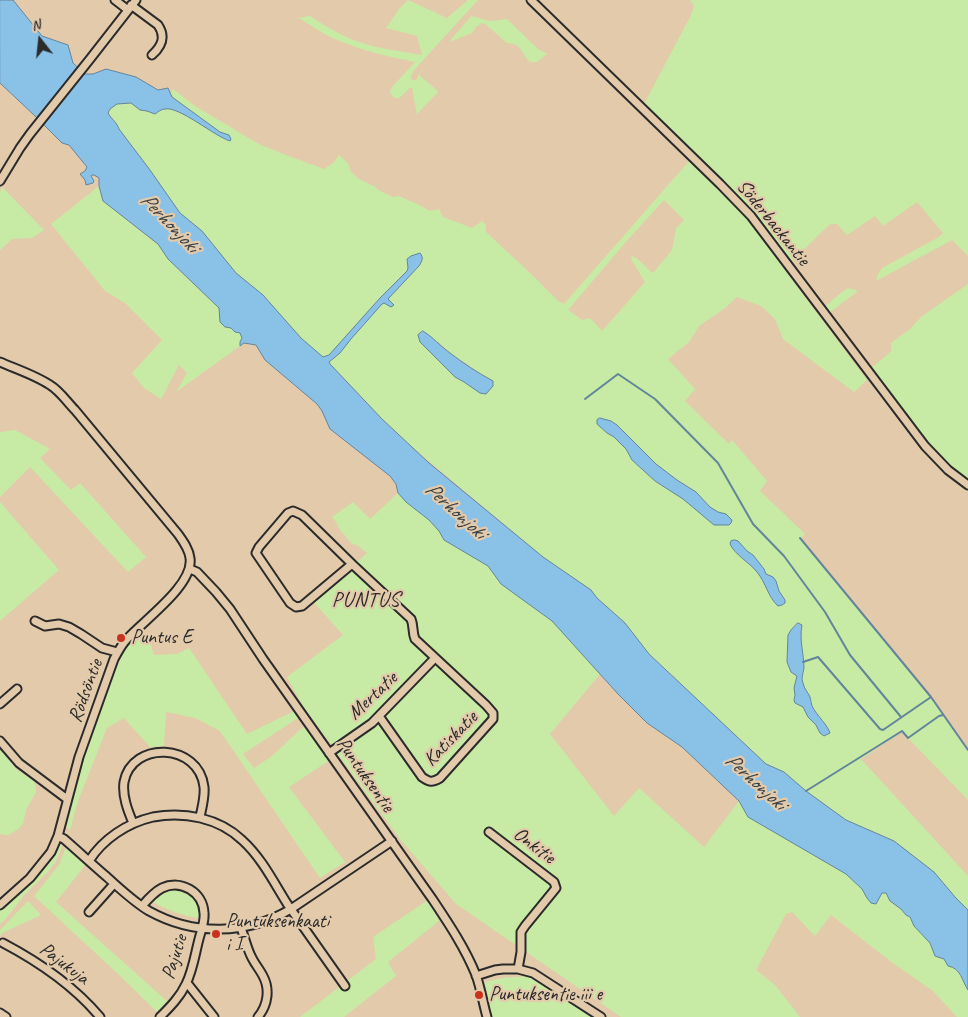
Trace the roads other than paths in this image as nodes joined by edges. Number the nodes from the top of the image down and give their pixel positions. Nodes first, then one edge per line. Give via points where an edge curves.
1 (115, 0) edge
2 (531, 0) edge
3 (132, 5) edge
4 (152, 55) dead end
5 (0, 181) edge
6 (0, 362) edge
7 (968, 485) edge
8 (352, 564) junction
9 (190, 569) junction
10 (35, 621) dead end
11 (117, 652) junction
12 (435, 658) junction
13 (17, 689) dead end
14 (0, 704) edge
15 (380, 716) junction
16 (0, 741) edge
17 (329, 753) junction
18 (68, 799) junction
19 (200, 817) junction
20 (133, 823) junction
21 (489, 832) dead end
22 (58, 836) junction
23 (392, 841) junction
24 (89, 861) junction
25 (114, 884) junction
26 (0, 905) edge
27 (142, 906) junction
28 (291, 909) junction
29 (89, 912) dead end
30 (241, 928) junction
31 (202, 929) junction
32 (3, 943) dead end
33 (518, 969) junction
34 (476, 976) junction
35 (187, 983) junction
36 (345, 986) dead end
37 (0, 1013) edge
38 (6, 1017) edge
39 (100, 1017) edge
40 (160, 1017) edge
41 (214, 1017) edge
42 (258, 1017) edge
43 (487, 1017) edge
44 (601, 1017) edge

1 - 3 street
2 - 7 street, Söderbackantie via 751,216 925,446
3 - 4 street via 160,30 162,43
3 - 5 street via 37,125
6 - 9 street via 50,385 75,410 178,534 189,553
8 - 8 street via 302,515 293,511 256,553 296,607 302,606
8 - 12 street via 411,619 415,639
9 - 11 street, Rödsöntie via 178,589
9 - 17 street, Puntuksentie via 197,572 230,609
10 - 11 street via 45,626 59,624 69,627 102,648
11 - 18 street, Rödsöntie via 82,748
12 - 15 street, Mertatie
12 - 15 street, Katiskatie via 493,713 493,718 440,778 428,782 422,777
13 - 14 street
15 - 17 street, Mertatie
16 - 18 street via 19,763
17 - 23 street, Puntuksentie
18 - 22 street, Rödsöntie
19 - 20 street via 164,816
19 - 20 street via 204,795 201,775 183,756 164,751 143,757 126,775 124,791
19 - 28 street via 241,839 258,858
20 - 24 street via 113,835
21 - 33 street, Onkitie via 554,882 556,888 521,932
22 - 24 street
22 - 26 street, Rödsöntie via 44,862
23 - 28 street
23 - 34 street, Puntuksentie via 455,933
24 - 25 street
25 - 27 street
25 - 29 street
27 - 31 street via 180,924
27 - 31 street, Pajutie via 163,888 181,886 194,892 200,900 204,910
28 - 30 street
28 - 36 street
30 - 31 street
30 - 42 street via 267,990 265,1005
31 - 35 street, Pajutie
32 - 39 street, Pajukuja via 62,981
33 - 34 street via 495,970
33 - 44 street via 533,973
34 - 43 street, Puntuksentie
35 - 40 street, Pajutie
35 - 41 street
37 - 38 street

